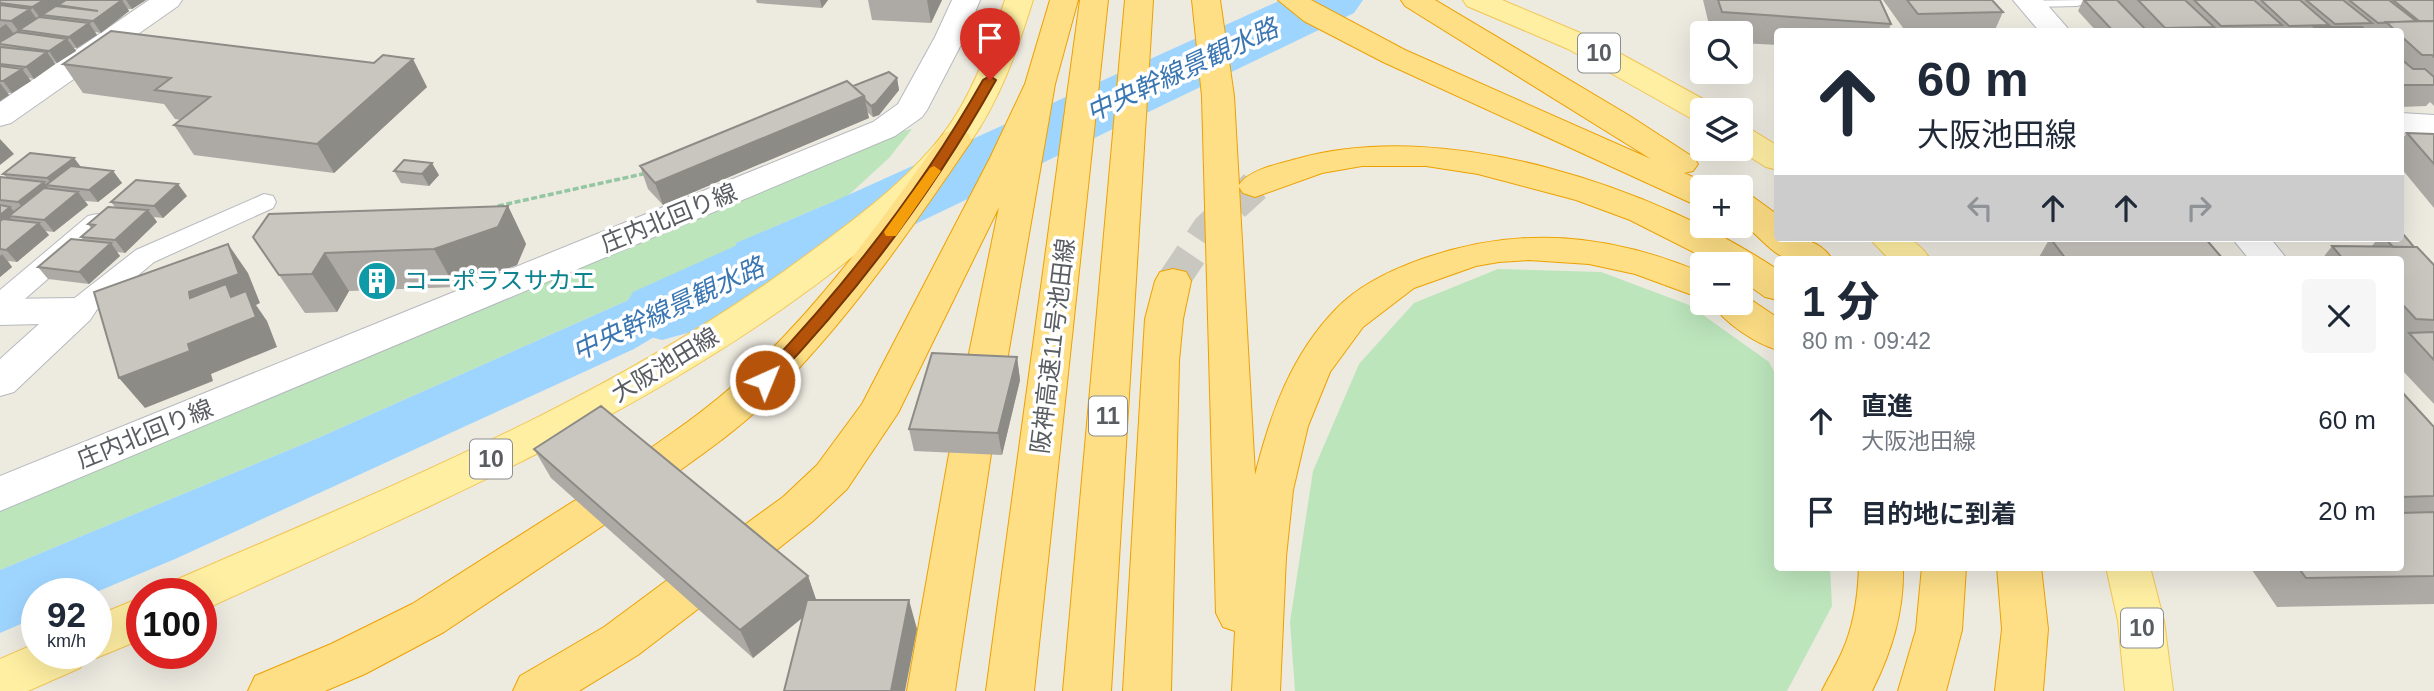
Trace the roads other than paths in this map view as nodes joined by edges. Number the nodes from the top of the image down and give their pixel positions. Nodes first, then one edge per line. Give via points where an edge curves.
1 (168, 0) edge
2 (966, 0) edge
3 (1019, 0) edge
4 (1064, 0) edge
5 (1094, 0) edge
6 (1139, 0) edge
7 (1206, 0) edge
8 (1292, 0) edge
9 (1415, 0) edge
10 (2077, 0) edge
11 (2027, 1) edge
12 (1483, 3) edge
13 (2053, 28) edge
14 (1040, 84) junction
15 (1690, 105) edge
16 (0, 116) edge
17 (2404, 123) edge
18 (2434, 125) edge
19 (956, 140) junction
20 (1753, 144) edge
21 (1774, 158) edge
22 (1697, 175) edge
23 (1255, 186) tunnel mouth
24 (1690, 189) edge
25 (264, 202) dead end
26 (1753, 214) edge
27 (97, 222) edge
28 (1753, 223) edge
29 (1774, 229) edge
30 (1774, 235) edge
31 (1786, 242) edge
32 (1792, 242) edge
33 (1892, 242) edge
34 (2253, 242) edge
35 (1809, 256) edge
36 (1810, 256) edge
37 (1908, 256) edge
38 (2266, 256) edge
39 (1173, 281) tunnel mouth
40 (1690, 281) edge
41 (1774, 285) edge
42 (0, 305) edge
43 (77, 311) junction
44 (0, 312) edge
45 (1749, 315) edge
46 (1774, 334) edge
47 (984, 378) edge
48 (0, 382) edge
49 (970, 454) edge
50 (653, 468) edge
51 (0, 494) edge
52 (589, 513) edge
53 (748, 547) edge
54 (1881, 571) edge
55 (1944, 571) edge
56 (2020, 571) edge
57 (2128, 571) edge
58 (217, 583) edge
59 (682, 595) edge
60 (27, 669) edge
61 (0, 681) edge
62 (272, 691) edge
63 (537, 691) edge
64 (931, 691) edge
65 (1010, 691) edge
66 (1087, 691) edge
67 (1147, 691) edge
68 (1242, 691) edge
69 (1256, 691) edge
70 (1846, 691) edge
71 (1923, 691) edge
72 (2019, 691) edge
73 (2149, 691) edge

1 - 16 street
2 - 51 street, 庄内北回り線 via 911,110 884,129
3 - 19 main road, 大阪池田線 / 10 via 999,60
4 - 14 highway
5 - 65 highway, 阪神高速11号池田線
6 - 66 highway, 11
7 - 68 highway via 1218,96
8 - 24 highway via 1346,33
9 - 22 highway
10 - 11 lane
11 - 13 street
12 - 15 main road, 10 via 1579,43
14 - 47 highway
14 - 53 highway via 878,413 832,477
17 - 18 street
19 - 50 highway via 887,239 808,335 765,380
19 - 58 main road, 大阪池田線 / 10 via 875,219 773,298 628,388 547,432
20 - 21 main road
23 - 41 highway via 1314,164 1378,155 1490,166 1574,188 1672,226 1717,248
25 - 43 lane via 145,256
26 - 29 highway
27 - 42 lane
28 - 30 highway
31 - 35 highway
32 - 36 highway
33 - 37 main road
34 - 38 street
39 - 67 highway via 1160,361
40 - 69 highway via 1629,260 1579,251 1490,250 1422,268 1353,311 1324,347 1306,380 1283,441 1269,509
43 - 44 street
43 - 48 street
45 - 46 highway
49 - 64 highway
52 - 62 highway via 428,618
54 - 70 highway via 1873,634
55 - 71 highway via 1944,605 1934,662
56 - 72 highway via 2025,602 2025,664
57 - 73 main road, 10 via 2141,621
59 - 63 highway via 621,641
60 - 61 main road

